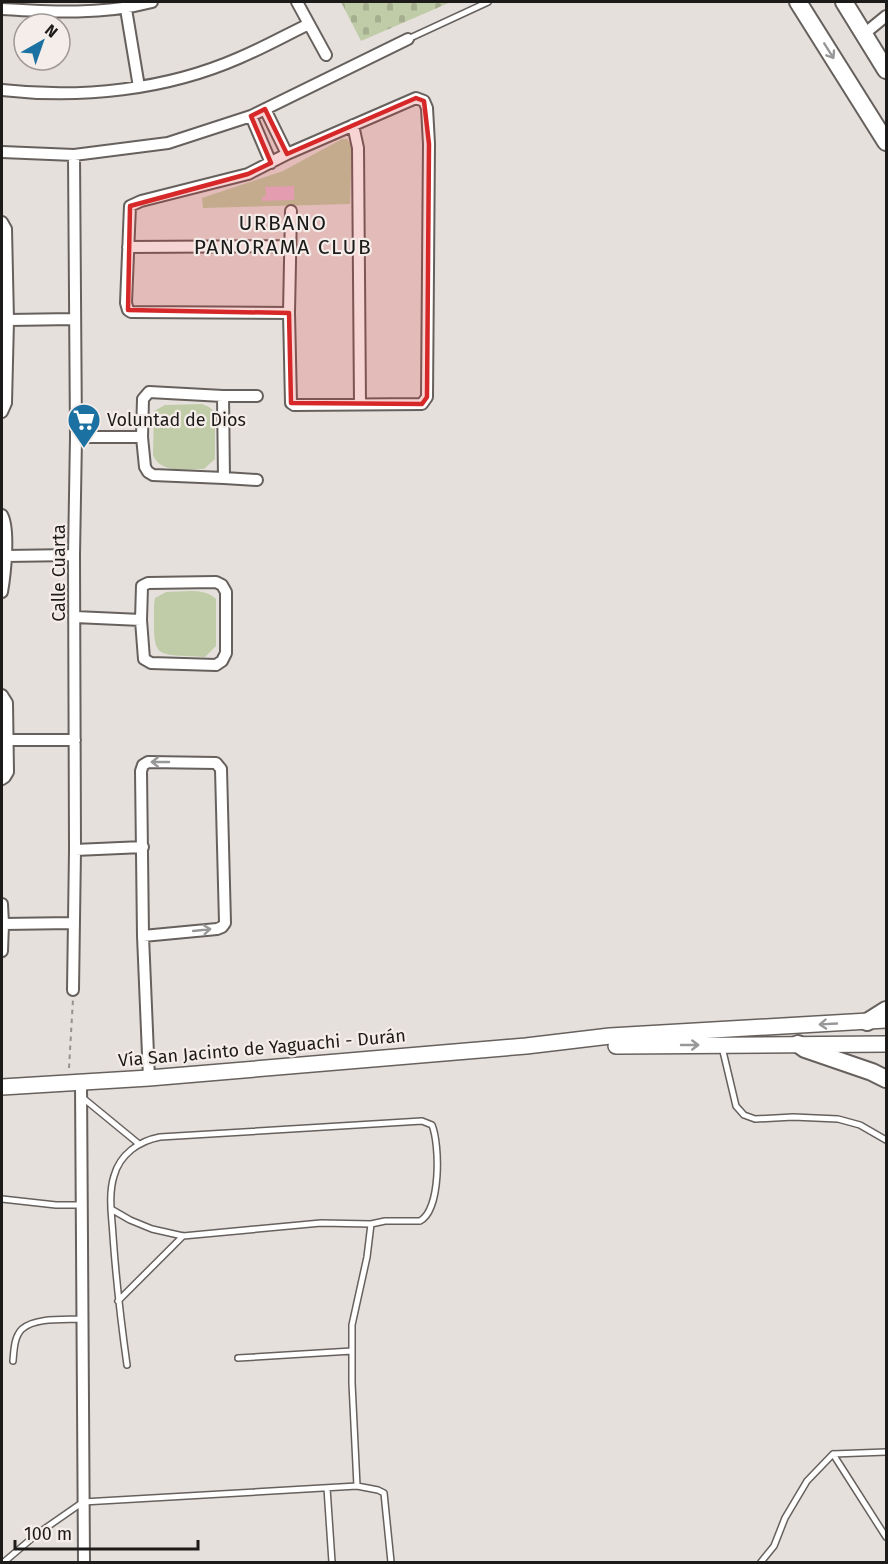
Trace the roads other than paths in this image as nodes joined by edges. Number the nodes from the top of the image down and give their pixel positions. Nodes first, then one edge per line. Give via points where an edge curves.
1 (152, 2) edge
2 (297, 2) edge
3 (488, 2) edge
4 (798, 2) edge
5 (844, 2) edge
6 (2, 9) edge
7 (126, 9) junction
8 (886, 16) edge
9 (309, 24) junction
10 (864, 34) junction
11 (408, 39) joint
12 (326, 55) dead end
13 (886, 70) edge
14 (139, 87) junction
15 (2, 90) edge
16 (265, 109) junction
17 (251, 116) junction
18 (353, 125) junction
19 (886, 142) edge
20 (2, 152) edge
21 (287, 154) junction
22 (74, 155) junction
23 (271, 162) junction
24 (291, 211) dead end
25 (2, 222) edge
26 (290, 246) junction
27 (128, 247) junction
28 (289, 313) junction
29 (74, 319) junction
30 (8, 320) junction
31 (223, 396) junction
32 (257, 396) dead end
33 (360, 404) junction
34 (2, 412) edge
35 (76, 437) junction
36 (142, 437) junction
37 (224, 478) junction
38 (256, 480) dead end
39 (2, 515) edge
40 (75, 555) junction
41 (5, 556) junction
42 (2, 592) edge
43 (75, 617) junction
44 (141, 620) junction
45 (2, 695) edge
46 (7, 740) junction
47 (75, 740) junction
48 (2, 779) edge
49 (143, 847) junction
50 (75, 850) junction
51 (2, 904) edge
52 (3, 924) junction
53 (73, 924) junction
54 (144, 936) junction
55 (2, 951) edge
56 (73, 990) road end
57 (886, 1010) edge
58 (886, 1020) edge
59 (867, 1022) junction
60 (798, 1044) junction
61 (886, 1044) edge
62 (526, 1046) junction
63 (722, 1046) junction
64 (149, 1078) junction
65 (886, 1079) edge
66 (2, 1087) edge
67 (77, 1088) junction
68 (886, 1140) edge
69 (139, 1144) junction
70 (2, 1200) edge
71 (82, 1205) junction
72 (111, 1209) junction
73 (371, 1224) junction
74 (183, 1236) junction
75 (118, 1301) junction
76 (82, 1320) junction
77 (352, 1351) junction
78 (238, 1358) dead end
79 (13, 1361) dead end
80 (127, 1365) dead end
81 (886, 1452) edge
82 (833, 1454) junction
83 (357, 1486) junction
84 (327, 1488) junction
85 (83, 1502) junction
86 (886, 1537) edge
87 (4, 1563) edge
88 (84, 1563) edge
89 (332, 1563) edge
90 (391, 1563) edge
91 (761, 1563) edge

1 - 7 street
2 - 9 street
3 - 11 lane
4 -> 19 highway
5 - 10 highway
6 - 7 street via 63,13
7 - 14 street
8 - 10 street
9 - 12 street
9 - 14 street via 240,58 196,74
10 - 13 highway
11 - 16 street
14 - 15 street via 81,93
16 - 17 street
16 - 21 street
17 - 22 street via 168,143
17 - 23 street
18 - 21 street
18 - 33 street via 358,148
18 - 33 street via 416,98 424,101 427,108 427,397 422,404
20 - 22 street
21 - 23 street
22 - 29 street, Calle Cuarta
23 - 27 street via 248,174 133,204 129,209
24 - 26 street
25 - 30 street via 6,229
26 - 27 street
26 - 28 street
27 - 28 street via 126,308 131,312
28 - 33 street via 291,403
29 - 30 street
29 - 35 street, Calle Cuarta
30 - 34 street via 6,403
31 - 32 street
31 - 36 street via 149,392 143,399
31 - 37 street
35 - 36 street
35 - 40 street, Calle Cuarta
36 - 37 street via 148,472
37 - 38 street
39 - 41 street
40 - 41 street
40 - 43 street, Calle Cuarta
41 - 42 street
43 - 44 street
43 - 47 street, Calle Cuarta
44 - 44 street via 144,659 151,663 216,665 226,653 226,592 216,582 142,586
45 - 46 street via 7,703
46 - 47 street
46 - 48 street via 8,772
47 - 50 street, Calle Cuarta
49 - 50 street
49 - 54 street
54 -> 49 street via 217,928 225,923 218,764 143,765
50 - 53 street, Calle Cuarta
51 - 52 street
52 - 53 street
52 - 55 street
53 - 56 street, Calle Cuarta
54 - 64 street
57 - 59 highway
58 - 59 main road, Vía San Jacinto de Yaguachi - Durán
59 -> 62 main road, Vía San Jacinto de Yaguachi - Durán via 610,1036
60 - 61 main road, Vía San Jacinto de Yaguachi - Durán
60 - 63 main road, Vía San Jacinto de Yaguachi - Durán
60 - 65 highway
62 -> 63 main road, Vía San Jacinto de Yaguachi - Durán
62 - 64 main road, Vía San Jacinto de Yaguachi - Durán
63 - 68 lane via 736,1106 744,1115 754,1119 837,1119 860,1125
64 - 67 main road, Vía San Jacinto de Yaguachi - Durán
66 - 67 main road, Vía San Jacinto de Yaguachi - Durán
67 - 69 lane
67 - 71 street
69 - 72 lane via 127,1153 114,1175
69 - 73 lane via 160,1137 422,1121 432,1125 437,1136 436,1185 430,1213 420,1221
70 - 71 lane
71 - 76 street
72 - 74 lane via 130,1220
72 - 75 lane
73 - 74 lane via 321,1223
73 - 77 lane via 352,1325
74 - 75 lane
75 - 80 lane
76 - 79 lane via 37,1322 22,1329
76 - 85 street
77 - 78 lane
77 - 83 lane
81 - 82 lane
82 - 86 lane
82 - 91 lane via 807,1480 774,1546
83 - 84 lane
83 - 90 lane via 384,1493
84 - 85 lane
84 - 89 lane
85 - 87 lane
85 - 88 street

